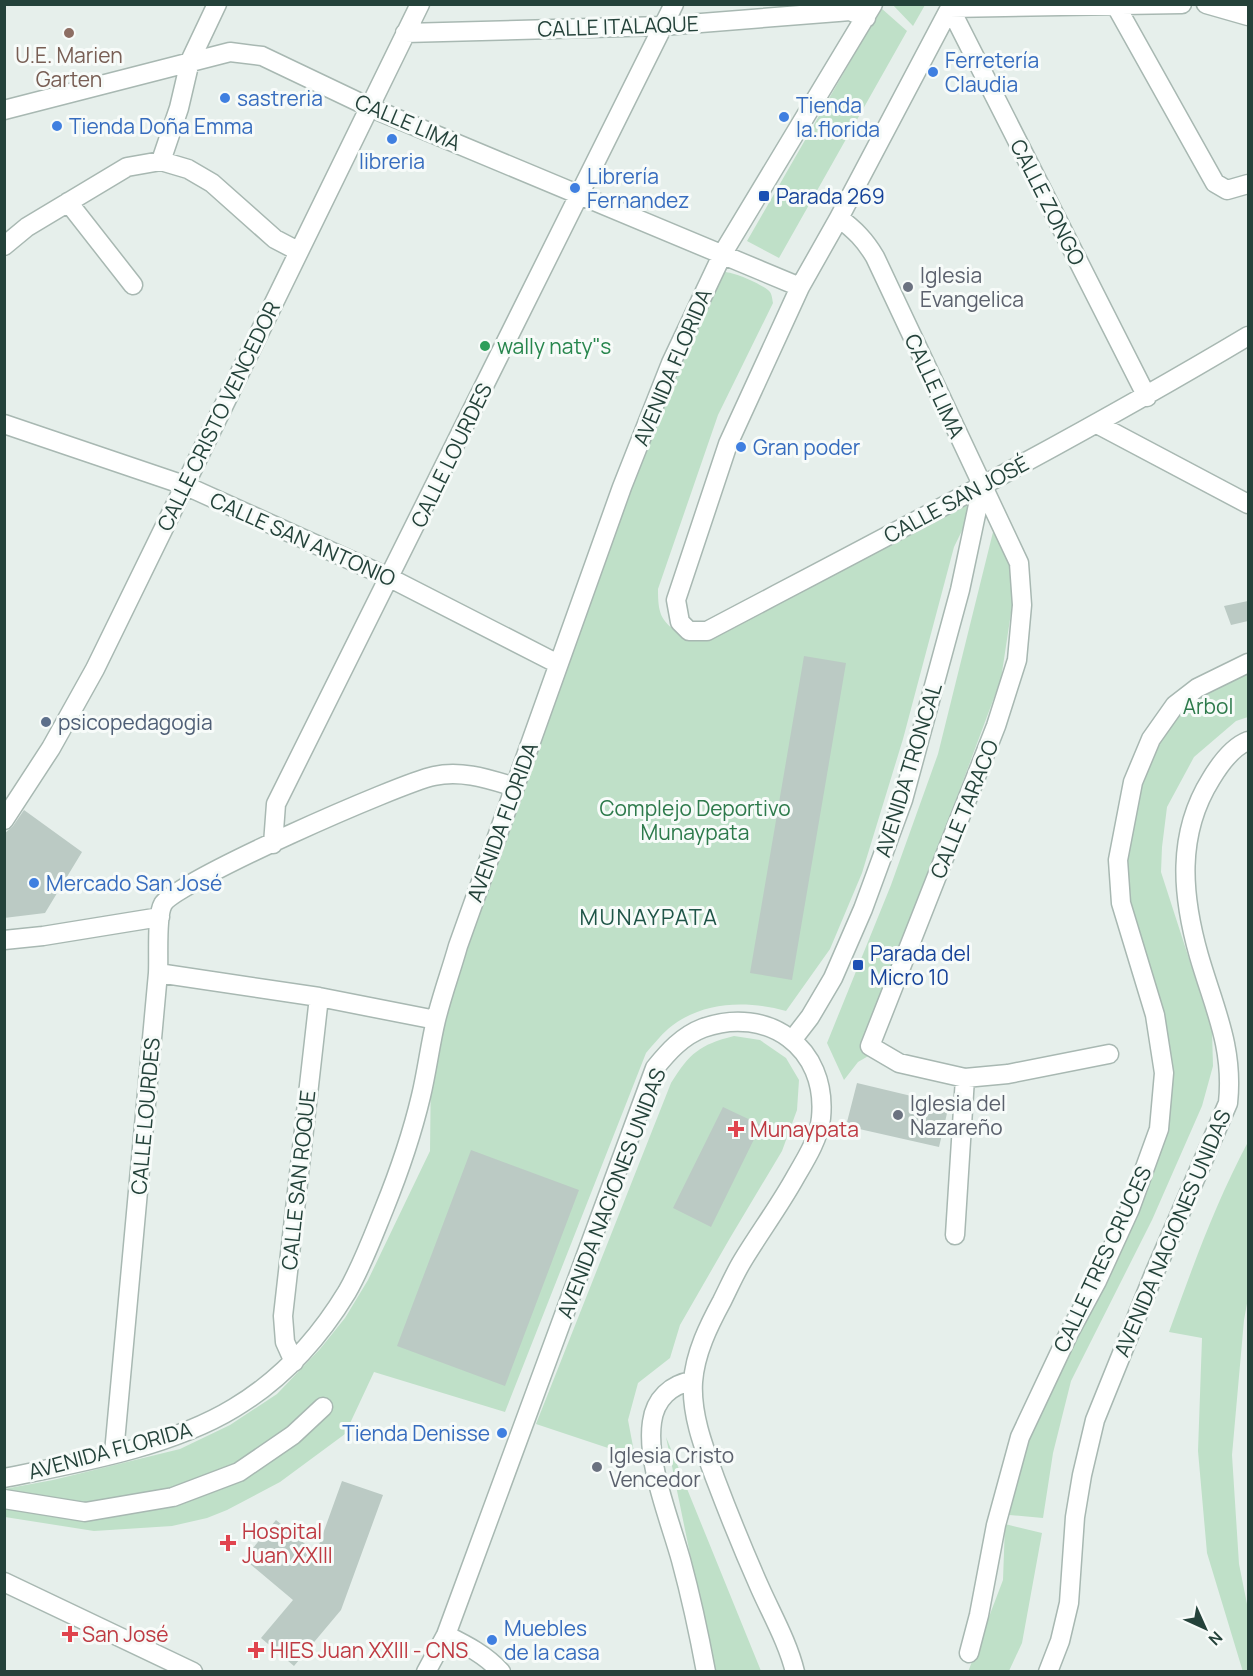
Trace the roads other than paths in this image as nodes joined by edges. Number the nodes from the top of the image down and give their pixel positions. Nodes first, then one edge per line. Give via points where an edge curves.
1 (217, 4) edge
2 (420, 4) edge
3 (674, 4) edge
4 (1182, 4) edge
5 (1206, 4) edge
6 (951, 6) edge
7 (1116, 6) edge
8 (869, 11) edge
9 (1248, 16) edge
10 (663, 26) junction
11 (405, 33) junction
12 (190, 61) junction
13 (369, 107) junction
14 (4, 110) edge
15 (161, 161) junction
16 (1248, 184) edge
17 (580, 195) junction
18 (68, 202) junction
19 (839, 218) junction
20 (4, 246) edge
21 (298, 251) junction
22 (723, 253) junction
23 (133, 285) dead end
24 (800, 287) junction
25 (1248, 336) edge
26 (1147, 397) junction
27 (4, 424) edge
28 (1097, 424) junction
29 (184, 485) junction
30 (982, 486) junction
31 (1248, 504) edge
32 (1019, 563) joint
33 (390, 578) junction
34 (1248, 663) edge
35 (558, 664) junction
36 (1248, 741) edge
37 (514, 787) junction
38 (4, 820) edge
39 (273, 844) junction
40 (160, 917) junction
41 (4, 940) edge
42 (158, 972) junction
43 (319, 997) junction
44 (436, 1020) junction
45 (793, 1039) junction
46 (1109, 1054) dead end
47 (965, 1078) junction
48 (955, 1235) dead end
49 (294, 1362) junction
50 (693, 1381) junction
51 (323, 1407) dead end
52 (114, 1453) junction
53 (4, 1478) edge
54 (4, 1499) edge
55 (4, 1582) edge
56 (446, 1635) junction
57 (969, 1653) dead end
58 (193, 1671) edge
59 (426, 1671) edge
60 (501, 1671) edge
61 (706, 1671) edge
62 (795, 1671) edge
63 (1048, 1671) edge

1 - 12 street
2 - 11 street, CALLE CRISTO VENCEDOR
3 - 10 street, CALLE LOURDES
4 - 7 street
5 - 9 street
6 - 7 street
6 - 19 street
6 - 26 street, CALLE ZONGO
7 - 16 street via 1215,183 1227,190
8 - 10 street, CALLE ITALAQUE
8 - 22 street, AVENIDA FLORIDA
10 - 11 street, CALLE ITALAQUE
10 - 17 street, CALLE LOURDES
11 - 13 street, CALLE CRISTO VENCEDOR
12 - 13 street, CALLE LIMA via 230,52 262,57
12 - 14 street, CALLE LIMA
12 - 15 street
13 - 17 street, CALLE LIMA
13 - 21 street, CALLE CRISTO VENCEDOR
15 - 18 street via 128,167
15 - 21 street via 188,169 212,183 275,239
17 - 22 street, CALLE LIMA
17 - 33 street, CALLE LOURDES
18 - 20 street
18 - 23 street
19 - 24 street
19 - 30 street, CALLE LIMA via 854,229 875,257
21 - 29 street, CALLE CRISTO VENCEDOR
22 - 24 street, CALLE LIMA
22 - 35 street, AVENIDA FLORIDA via 671,363
24 - 30 street, CALLE SAN JOSÉ via 728,444 676,600 680,622 689,631 707,630
25 - 26 street, CALLE SAN JOSÉ
26 - 28 street, CALLE SAN JOSÉ
27 - 29 street, CALLE SAN ANTONIO
28 - 30 street, CALLE SAN JOSÉ
28 - 31 street
29 - 33 street, CALLE SAN ANTONIO
29 - 38 street, CALLE CRISTO VENCEDOR via 95,669 51,748
30 - 32 street, CALLE LIMA
30 - 45 street, AVENIDA TRONCAL via 960,590 903,800 833,978
32 - 47 street, CALLE TARACO via 1022,605 1017,660 996,726 870,1046 899,1064
33 - 35 street, CALLE SAN ANTONIO
33 - 39 street, CALLE LOURDES via 276,804
34 - 57 street, CALLE TRES CRUCES via 1197,688 1175,705 1151,740 1133,782 1118,860 1121,903 1155,1014 1164,1073 1159,1129 1130,1209 1020,1437 996,1525
35 - 37 street, AVENIDA FLORIDA
36 - 63 street, AVENIDA NACIONES UNIDAS via 1219,766 1202,792 1185,856 1186,903 1224,1034 1230,1080 1228,1103 1095,1420 1075,1516 1069,1604
37 - 39 street via 474,774 435,776 378,796
37 - 44 street, AVENIDA FLORIDA
39 - 40 street via 187,885 163,904
40 - 41 street
40 - 42 street, CALLE LOURDES
42 - 43 street
42 - 52 street, CALLE LOURDES
43 - 44 street
43 - 49 street, CALLE SAN ROQUE via 283,1316 285,1342
44 - 49 street, AVENIDA FLORIDA via 421,1097 397,1177 370,1244 347,1291
45 - 50 street, AVENIDA NACIONES UNIDAS via 814,1069 821,1119 810,1151 743,1260 709,1326
45 - 56 street, AVENIDA NACIONES UNIDAS via 764,1023 734,1021 701,1028 671,1047 655,1068
46 - 47 street via 1008,1074
47 - 48 street
49 - 52 street, AVENIDA FLORIDA via 234,1409 191,1430
50 - 61 street via 671,1388 659,1400 652,1421 653,1461
50 - 62 street, AVENIDA NACIONES UNIDAS via 694,1410 704,1449
51 - 54 street via 239,1472 173,1497 85,1512
52 - 53 street, AVENIDA FLORIDA
55 - 58 street
56 - 59 street, AVENIDA NACIONES UNIDAS
56 - 60 street via 493,1662

